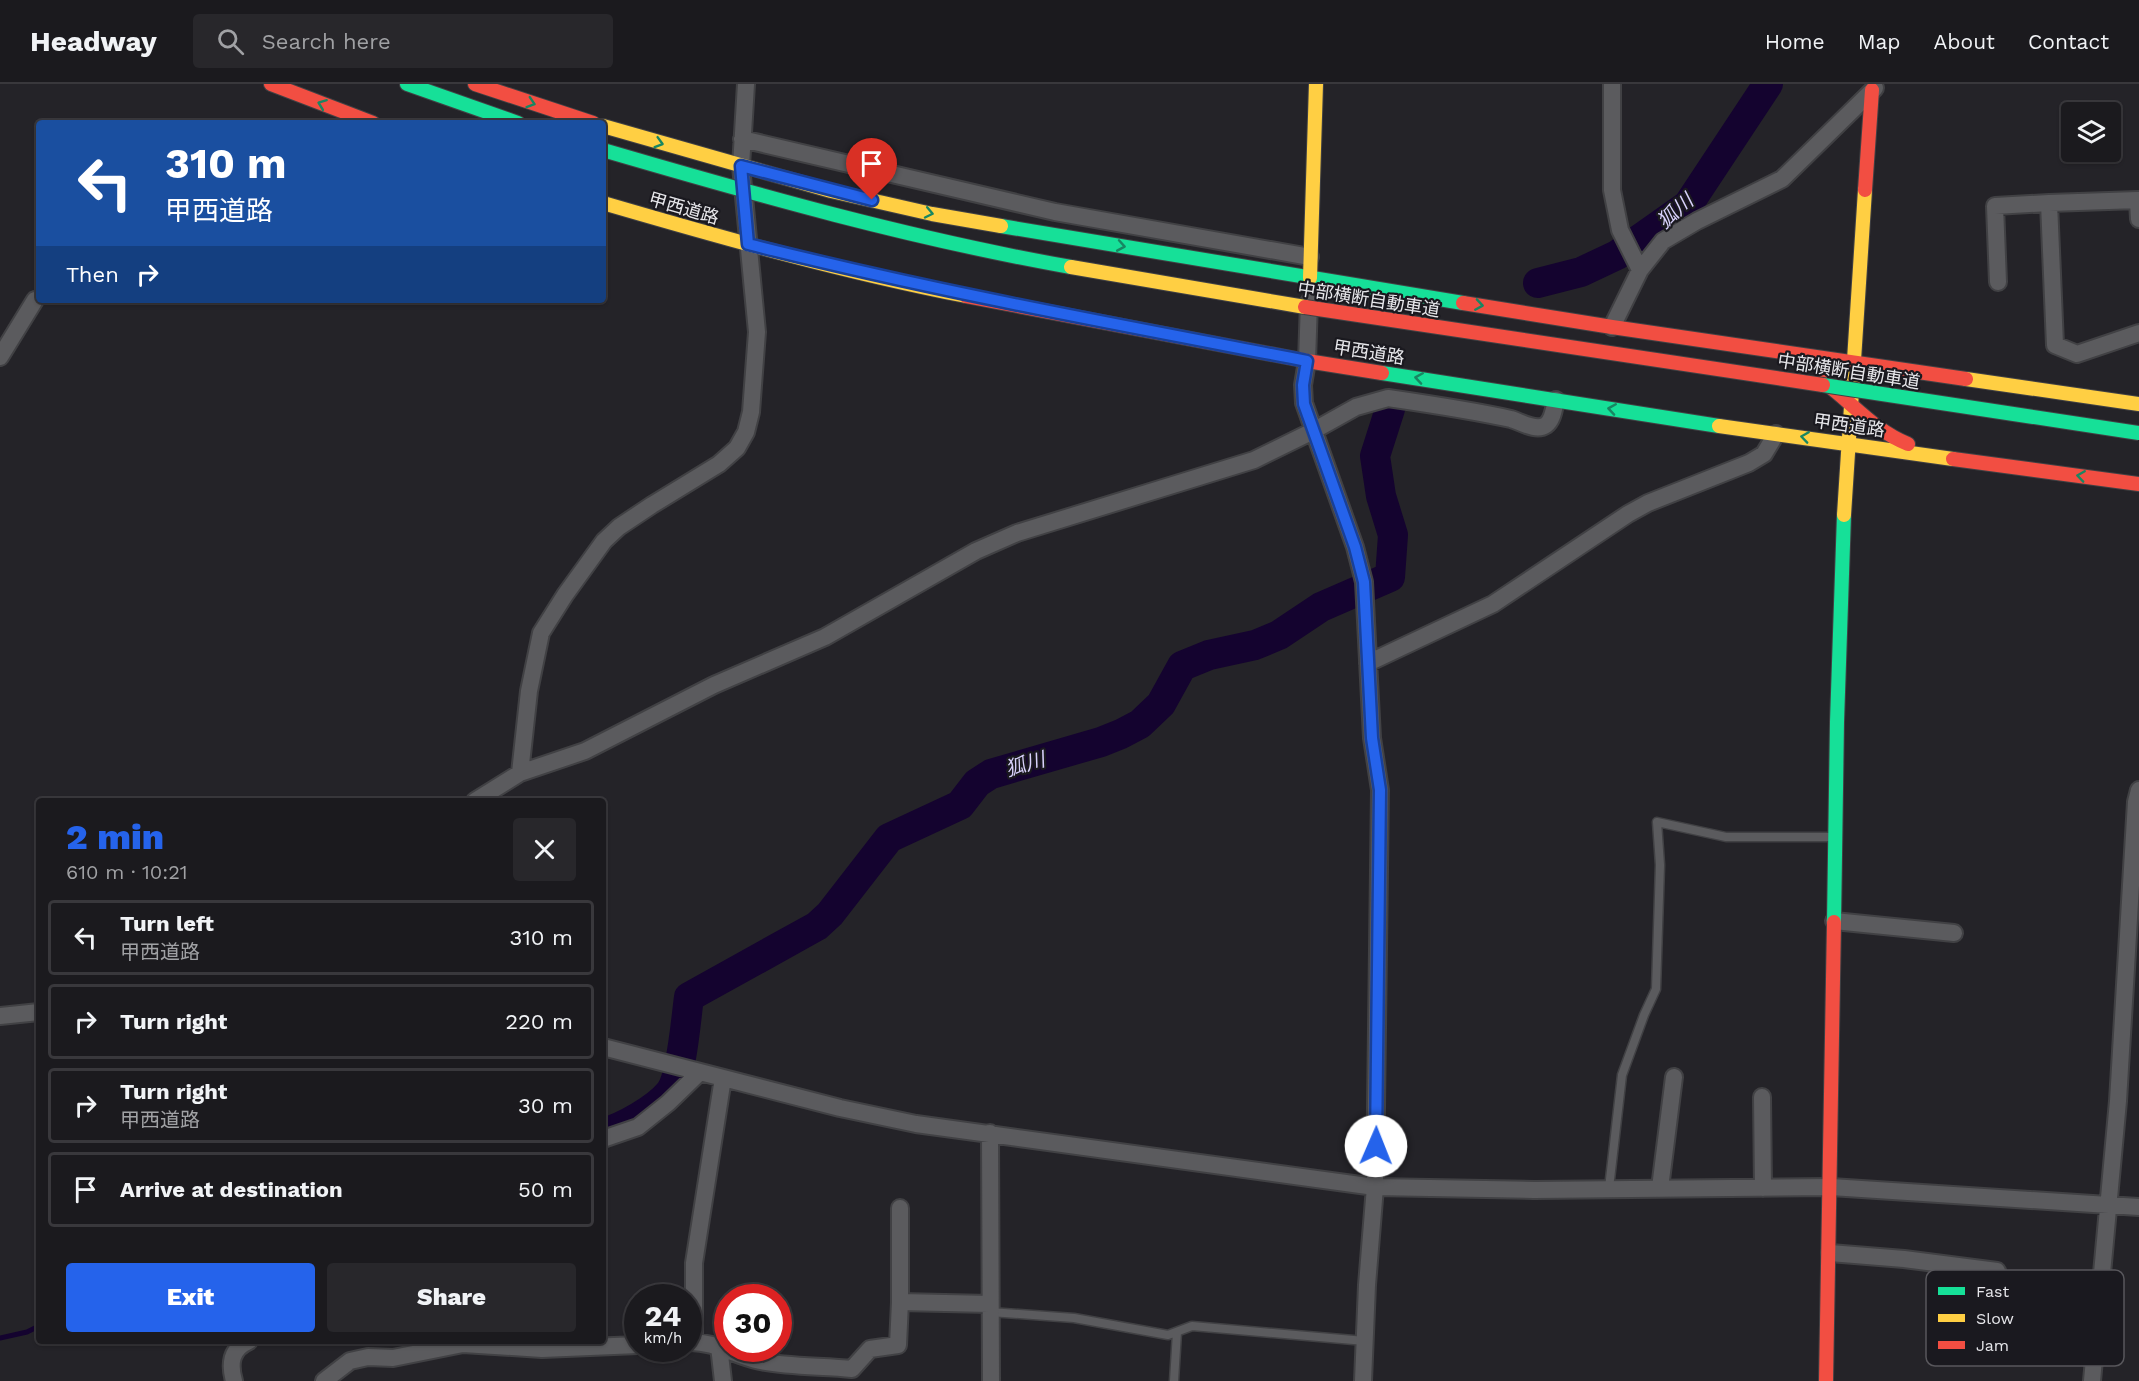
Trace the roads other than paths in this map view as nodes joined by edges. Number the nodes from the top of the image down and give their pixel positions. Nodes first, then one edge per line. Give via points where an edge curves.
1 (272, 84) edge
2 (407, 84) edge
3 (476, 84) edge
4 (746, 84) edge
5 (1316, 84) edge
6 (1612, 84) edge
7 (1873, 86) edge
8 (365, 120) edge
9 (509, 120) edge
10 (584, 120) edge
11 (606, 127) edge
12 (742, 139) junction
13 (606, 151) edge
14 (741, 166) junction
15 (2049, 203) junction
16 (606, 204) edge
17 (2139, 219) edge
18 (748, 244) junction
19 (1310, 257) junction
20 (1640, 269) junction
21 (1310, 279) junction
22 (1998, 282) dead end
23 (35, 300) dead end
24 (1612, 327) junction
25 (2139, 333) edge
26 (1747, 346) junction
27 (0, 357) edge
28 (1307, 361) junction
29 (1852, 362) junction
30 (1556, 400) junction
31 (1850, 402) junction
32 (2139, 404) edge
33 (1313, 431) junction
34 (2139, 433) edge
35 (1776, 434) junction
36 (1847, 443) junction
37 (1939, 456) junction
38 (2139, 484) edge
39 (1368, 663) junction
40 (520, 773) junction
41 (2139, 789) edge
42 (480, 798) edge
43 (1834, 837) junction
44 (1834, 921) junction
45 (1954, 933) dead end
46 (36, 1012) edge
47 (0, 1016) edge
48 (610, 1049) edge
49 (699, 1072) junction
50 (1674, 1077) dead end
51 (723, 1078) junction
52 (1762, 1098) dead end
53 (990, 1134) junction
54 (606, 1137) edge
55 (1375, 1187) junction
56 (1831, 1187) junction
57 (1609, 1188) junction
58 (1660, 1188) junction
59 (1763, 1188) junction
60 (2107, 1205) junction
61 (2139, 1207) edge
62 (900, 1208) dead end
63 (1830, 1253) junction
64 (1988, 1270) edge
65 (2102, 1270) edge
66 (693, 1284) edge
67 (900, 1302) junction
68 (990, 1308) junction
69 (1177, 1332) junction
70 (1365, 1341) junction
71 (244, 1344) edge
72 (434, 1345) edge
73 (624, 1346) edge
74 (721, 1362) edge
75 (771, 1362) edge
76 (2094, 1366) edge
77 (234, 1381) edge
78 (324, 1381) edge
79 (723, 1381) edge
80 (991, 1381) edge
81 (1174, 1381) edge
82 (1363, 1381) edge
83 (1826, 1381) edge
84 (2092, 1381) edge

8 -> 1 main road
2 - 9 main road
3 -> 10 main road
4 - 12 street
5 - 19 main road
6 - 20 street via 1612,190 1620,230
7 - 20 street via 1782,179 1663,241
7 - 29 main road
11 -> 14 main road
12 - 14 street
12 - 19 street via 1055,212
13 - 34 main road, 中部横断自動車道, bridge via 860,221 1024,259 1275,303
14 - 18 street
14 -> 21 main road via 932,213
15 - 17 street via 2138,200
15 - 22 street via 1995,206
15 - 25 street via 2055,345 2077,354
16 - 18 main road, 甲西道路
18 - 28 main road, 甲西道路 via 961,295
18 - 40 street via 757,332 746,432 737,448 719,464 619,527 604,541 565,595 541,633 529,691
19 - 21 main road
20 - 24 street
21 -> 24 main road
21 - 28 street
23 - 27 street
24 - 26 main road
26 - 29 main road
26 - 31 main road via 1802,366
30 -> 28 main road, 甲西道路
28 - 33 street via 1304,404
29 - 31 main road
29 - 32 main road
30 - 33 street via 1552,417 1536,428 1475,411 1388,398 1356,406
35 -> 30 main road, 甲西道路
31 - 36 main road
31 - 37 main road via 1891,438
33 - 39 street via 1364,582
33 - 40 street via 1254,460 1017,532 825,637 714,685 585,751
36 -> 35 main road, 甲西道路
35 - 39 street via 1764,454 1749,463 1648,503 1493,604
36 - 37 main road, 甲西道路
36 - 43 main road
38 -> 37 main road, 甲西道路
39 - 55 street via 1372,738 1380,790
40 - 42 street
41 - 60 street
43 - 44 main road
43 - 57 lane via 1726,837 1658,822 1656,989 1622,1075
44 - 45 street
44 - 56 main road
46 - 47 street
48 - 49 street
49 - 51 street
49 - 54 street via 669,1103 638,1126
50 - 58 street
51 - 53 street via 916,1124
51 - 66 street
52 - 59 street
53 - 55 street
53 - 68 street
55 - 57 street
55 - 70 street
56 - 59 street
56 - 60 street
56 - 63 main road
57 - 58 street
58 - 59 street
60 - 61 street
60 - 65 street
62 - 67 street
63 - 64 street
63 - 83 main road
67 - 68 street
67 - 75 street via 898,1345 870,1349 852,1369
68 - 69 lane via 1168,1335
68 - 80 street
69 - 70 lane via 1192,1326
69 - 81 lane
70 - 82 street
71 - 77 street via 232,1358
72 - 73 street via 542,1349
72 - 78 street via 393,1358 350,1361
74 - 79 street
76 - 84 street

